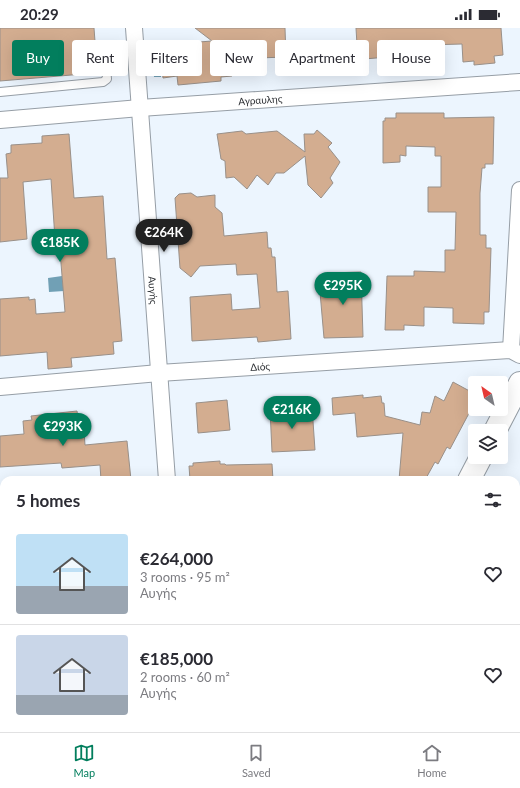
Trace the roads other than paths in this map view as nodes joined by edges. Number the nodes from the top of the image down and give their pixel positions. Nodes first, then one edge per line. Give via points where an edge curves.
1 (134, 28) edge
2 (107, 76) edge
3 (520, 82) edge
4 (0, 92) edge
5 (140, 108) junction
6 (0, 120) edge
7 (520, 190) edge
8 (515, 352) edge
9 (159, 373) junction
10 (520, 382) edge
11 (0, 387) edge
12 (499, 424) edge
13 (477, 464) edge
14 (167, 476) edge
15 (471, 476) edge

1 - 5 street, Αυγής
2 - 4 lane via 103,82
3 - 5 street, Αγραυλης
5 - 6 street, Αγραυλης
5 - 9 street, Αυγής
7 - 8 street
8 - 9 street, Διός
9 - 11 street, Διός
9 - 14 street, Αυγής
10 - 12 main road
13 - 15 main road

